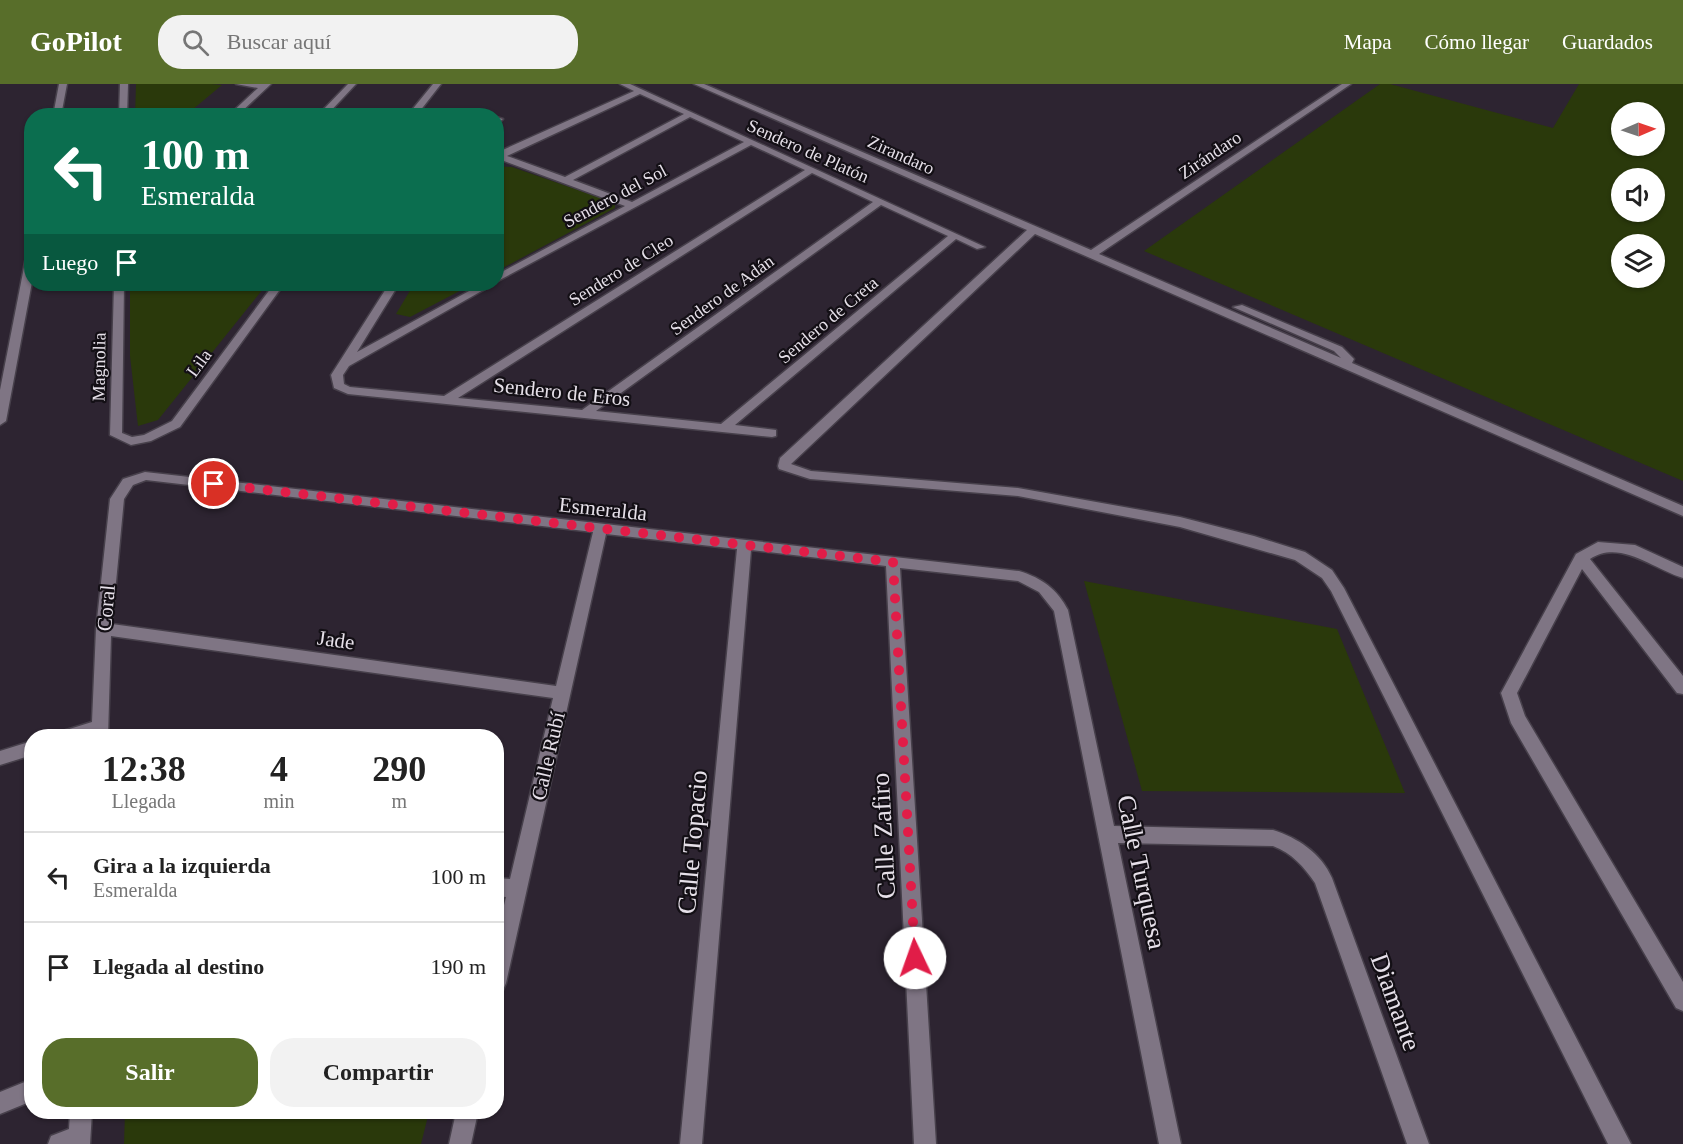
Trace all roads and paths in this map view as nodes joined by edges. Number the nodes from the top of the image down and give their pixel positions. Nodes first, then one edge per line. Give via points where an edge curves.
1 (63, 84) edge
2 (124, 84) edge
3 (240, 84) edge
4 (351, 84) edge
5 (437, 84) edge
6 (624, 84) edge
7 (698, 84) edge
8 (1347, 84) edge
9 (266, 85) edge
10 (638, 92) junction
11 (58, 108) edge
12 (123, 108) edge
13 (241, 108) edge
14 (328, 108) edge
15 (418, 108) edge
16 (689, 115) junction
17 (749, 143) junction
18 (504, 153) edge
19 (504, 158) edge
20 (811, 170) junction
21 (567, 180) junction
22 (880, 201) junction
23 (632, 205) junction
24 (1034, 230) junction
25 (954, 236) junction
26 (980, 247) dead end
27 (1095, 251) junction
28 (504, 275) edge
29 (25, 291) edge
30 (119, 291) edge
31 (274, 291) edge
32 (390, 291) edge
33 (476, 291) edge
34 (343, 364) junction
35 (448, 399) junction
36 (584, 414) junction
37 (0, 421) edge
38 (723, 429) junction
39 (772, 433) dead end
40 (130, 441) joint
41 (128, 482) joint
42 (1683, 511) edge
43 (600, 530) junction
44 (744, 545) junction
45 (1581, 558) junction
46 (893, 562) junction
47 (1683, 573) edge
48 (1061, 610) joint
49 (104, 629) junction
50 (1683, 688) edge
51 (563, 693) junction
52 (100, 729) edge
53 (24, 751) edge
54 (0, 759) edge
55 (1106, 834) junction
56 (504, 888) edge
57 (518, 889) junction
58 (504, 949) edge
59 (1683, 1001) edge
60 (24, 1093) edge
61 (0, 1103) edge
62 (79, 1119) edge
63 (465, 1119) edge
64 (73, 1141) edge
65 (460, 1144) edge
66 (691, 1144) edge
67 (926, 1144) edge
68 (1170, 1144) edge
69 (1418, 1144) edge
70 (1620, 1144) edge

1 - 11 street
2 - 12 street
3 - 9 street
4 - 14 street
5 - 15 street
6 - 10 street, Sendero de Platón
7 - 24 street, Zirandaro
8 - 27 street, Zirándaro
9 - 13 street
10 - 16 street, Sendero de Platón
10 - 18 street
16 - 17 street, Sendero de Platón
16 - 21 street
17 - 20 street, Sendero de Platón
17 - 23 street, Sendero del Sol
19 - 21 street
20 - 22 street, Sendero de Platón
20 - 35 street, Sendero de Cleo
21 - 23 street
22 - 25 street, Sendero de Platón
22 - 36 street, Sendero de Adán
23 - 28 street, Sendero del Sol
24 - 27 street, Zirandaro
24 - 70 street via 784,466 810,475 1018,492 1180,522 1254,541 1318,566 1337,588
25 - 26 street, Sendero de Platón
25 - 38 street, Sendero de Creta
27 - 42 street, Zirandaro
29 - 37 street
30 - 40 street, Magnolia via 116,435
31 - 40 street, Lila via 176,424 147,438
32 - 34 street
33 - 34 street
34 - 35 street, Sendero de Eros via 336,381 348,390
35 - 36 street, Sendero de Eros
36 - 38 street, Sendero de Eros
38 - 39 street, Sendero de Eros
41 - 43 street, Esmeralda via 145,476
41 - 49 street, Coral via 117,499
43 - 44 street, Esmeralda
43 - 51 street, Calle Rubí
44 - 46 street, Esmeralda
44 - 66 street, Calle Topacio
45 - 47 street via 1598,547 1630,549
45 - 50 street
45 - 59 street via 1509,693 1517,718
46 - 48 street, Esmeralda via 1019,576 1049,590
46 - 67 street, Calle Zafiro
48 - 55 street, Calle Turquesa
49 - 51 street, Jade
49 - 52 street, Coral
51 - 57 street, Calle Rubí
53 - 54 street
55 - 68 street, Calle Turquesa
55 - 69 street, Diamante via 1273,838 1290,843 1306,856 1323,878
56 - 57 street
57 - 58 street, Calle Rubí
60 - 61 street
62 - 64 street
63 - 65 street

